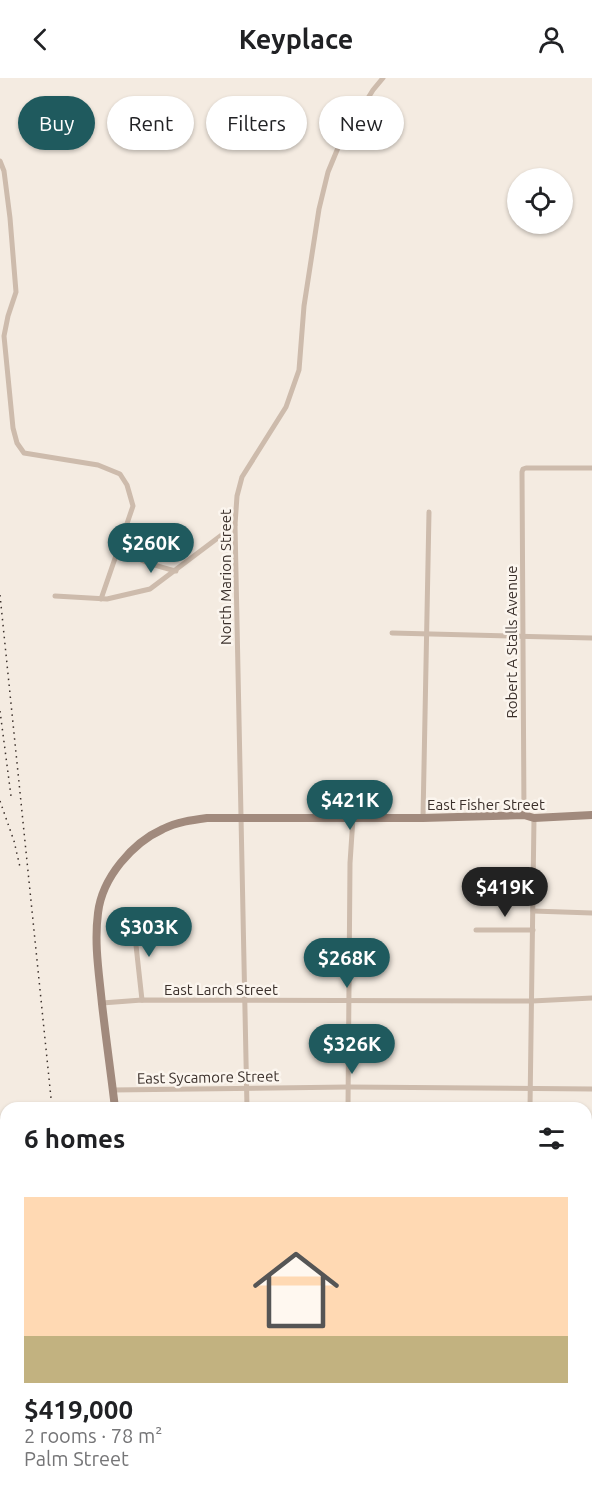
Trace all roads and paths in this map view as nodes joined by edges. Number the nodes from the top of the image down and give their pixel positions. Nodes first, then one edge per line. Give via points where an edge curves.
1 (383, 78) edge
2 (0, 161) edge
3 (592, 468) edge
4 (429, 512) dead end
5 (234, 525) junction
6 (121, 541) junction
7 (176, 571) junction
8 (55, 596) dead end
9 (101, 598) junction
10 (392, 633) dead end
11 (426, 635) junction
12 (522, 637) junction
13 (592, 638) edge
14 (524, 815) junction
15 (592, 815) edge
16 (241, 817) junction
17 (353, 818) junction
18 (423, 818) junction
19 (534, 818) junction
20 (533, 910) junction
21 (592, 913) edge
22 (133, 918) dead end
23 (477, 930) dead end
24 (533, 930) junction
25 (592, 998) edge
26 (142, 1000) junction
27 (350, 1000) junction
28 (532, 1000) junction
29 (244, 1001) junction
30 (102, 1003) junction
31 (247, 1087) junction
32 (348, 1087) junction
33 (530, 1088) junction
34 (113, 1089) junction
35 (592, 1089) edge
36 (114, 1102) edge
37 (247, 1102) edge
38 (348, 1102) edge
39 (530, 1102) edge

1 - 5 street, North Marion Street via 340,143 328,172 304,306 299,370 286,407 242,477
2 - 6 street via 10,218 16,292 4,336 17,443 24,453 98,465 120,474 128,485 133,506
3 - 12 street, Robert A Stalls Avenue via 523,469
4 - 11 street
5 - 7 street
5 - 16 street, North Marion Street
6 - 7 street via 125,549 147,563
6 - 9 street
7 - 9 street via 150,589
8 - 9 street
10 - 11 street
11 - 12 street
11 - 18 street
12 - 13 street
12 - 14 street, Robert A Stalls Avenue
14 - 18 street, East Fisher Street
14 - 19 street, East Fisher Street
15 - 19 street, East Fisher Street
16 - 17 street, East Fisher Street
16 - 29 street, North Marion Street
16 - 30 street, East Fisher Street via 184,821 162,829 129,853 106,888 98,911 96,945
17 - 18 street, East Fisher Street
17 - 27 street
19 - 20 street
20 - 21 street
20 - 24 street
22 - 26 street
23 - 24 street
24 - 28 street
25 - 28 street, East Larch Street
26 - 29 street, East Larch Street
26 - 30 street, East Larch Street
27 - 28 street, East Larch Street
27 - 29 street, East Larch Street
27 - 32 street
28 - 33 street
29 - 31 street, North Marion Street
30 - 34 street, East Fisher Street
31 - 32 street, East Sycamore Street
31 - 34 street, East Sycamore Street
31 - 37 street, North Marion Street
32 - 33 street, East Sycamore Street
32 - 38 street
33 - 35 street, East Sycamore Street
33 - 39 street
34 - 36 street, East Fisher Street

